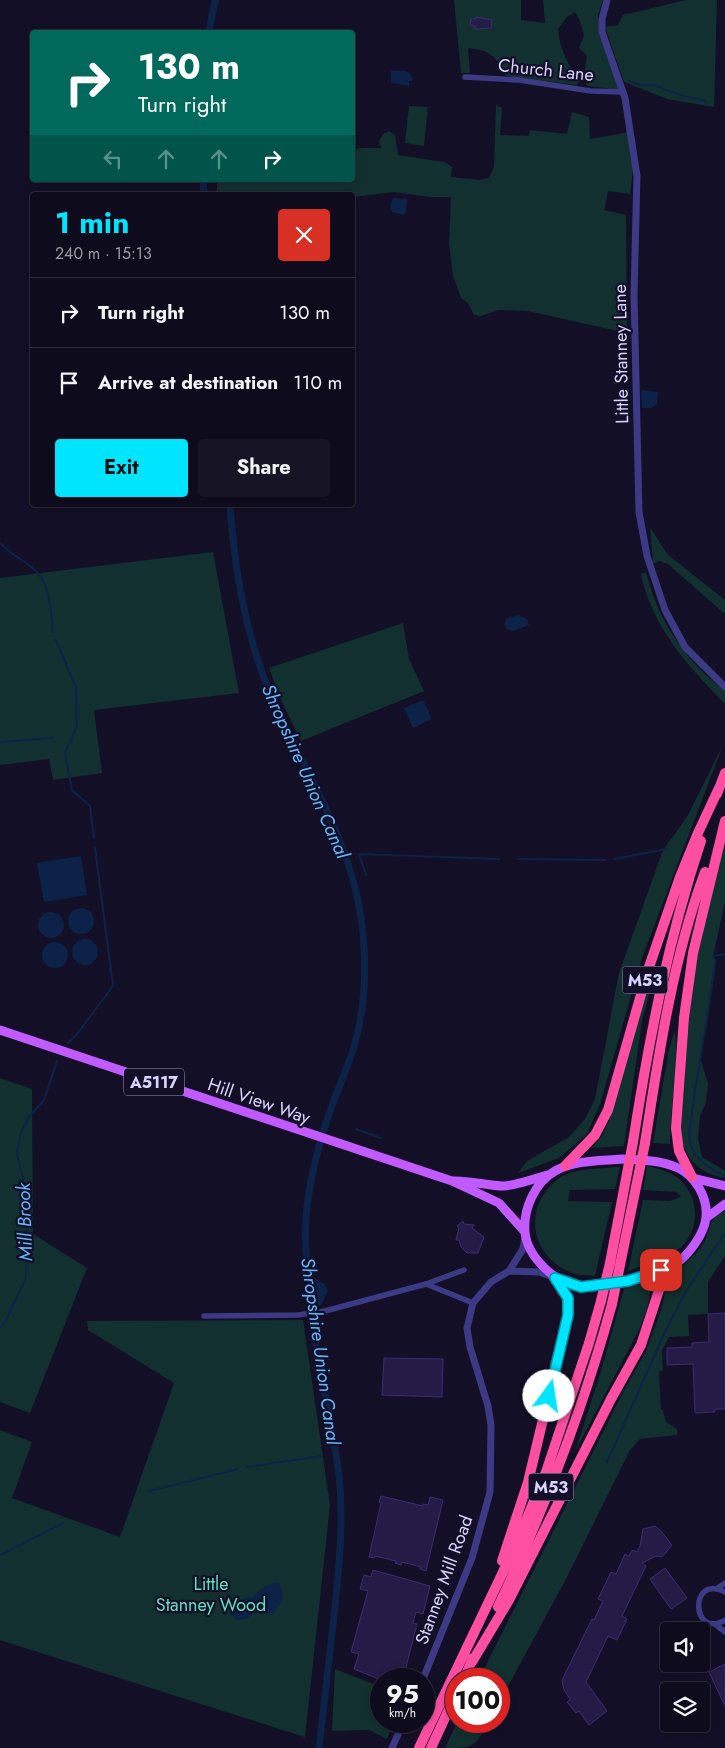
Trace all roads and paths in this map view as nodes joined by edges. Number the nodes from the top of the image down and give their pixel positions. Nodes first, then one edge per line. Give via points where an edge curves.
1 (607, 0) edge
2 (465, 78) dead end
3 (623, 92) junction
4 (725, 687) edge
5 (725, 774) edge
6 (719, 788) junction
7 (725, 820) edge
8 (0, 1030) edge
9 (565, 1166) junction
10 (549, 1175) junction
11 (692, 1178) junction
12 (452, 1181) junction
13 (725, 1186) edge
14 (725, 1204) edge
15 (706, 1218) junction
16 (525, 1234) junction
17 (674, 1265) junction
18 (464, 1270) dead end
19 (509, 1271) junction
20 (554, 1278) junction
21 (426, 1284) junction
22 (473, 1303) junction
23 (204, 1316) dead end
24 (725, 1583) edge
25 (716, 1589) junction
26 (725, 1592) edge
27 (488, 1601) junction
28 (725, 1620) edge
29 (713, 1624) junction
30 (725, 1632) edge
31 (472, 1662) junction
32 (427, 1668) edge
33 (469, 1668) edge
34 (445, 1718) edge
35 (399, 1733) edge
36 (392, 1748) edge
37 (419, 1748) edge
38 (431, 1748) edge

1 - 3 street, Little Stanney Lane via 602,32
2 - 3 street, Church Lane via 518,80 591,91
3 - 4 street, Little Stanney Lane via 637,176 634,294 639,512 647,556 664,610 685,647
5 - 6 highway, M53
6 - 9 highway, M53 via 680,877 651,960 608,1110 595,1135
6 - 27 highway, M53, bridge via 669,949 610,1262 590,1343 546,1472
7 - 11 highway, M53 via 693,952 684,1018 676,1128 679,1151
7 - 31 highway, M53, bridge via 681,952 660,1044 645,1143 612,1304 584,1400 524,1553
8 - 12 main road, Hill View Way / A5117
9 - 10 main road
9 - 11 main road via 622,1159 647,1160 678,1168
10 - 12 main road, Hill View Way / A5117 via 504,1186 468,1180
10 - 16 main road via 533,1194
11 - 13 main road
11 - 15 main road via 705,1202
12 - 16 main road, Hill View Way / A5117 via 499,1203
14 - 15 main road
15 - 17 main road via 696,1241
16 - 19 street, Stanney Mill Road via 523,1249
16 - 20 main road via 538,1261
17 - 20 main road via 611,1284 581,1287
17 - 31 highway via 661,1284 641,1345 509,1600
18 - 21 street
19 - 20 street via 539,1272
19 - 22 street, Stanney Mill Road via 491,1282
20 - 27 highway via 568,1298 568,1315 528,1482
21 - 22 street
21 - 23 street via 324,1311
22 - 32 street, Stanney Mill Road via 467,1328 489,1416 490,1492 472,1558
24 - 25 street
25 - 26 street
25 - 29 street via 703,1594 698,1605 702,1618
27 - 37 highway, M53
28 - 29 street
29 - 30 street
31 - 33 highway, M53
34 - 38 highway
35 - 36 street

